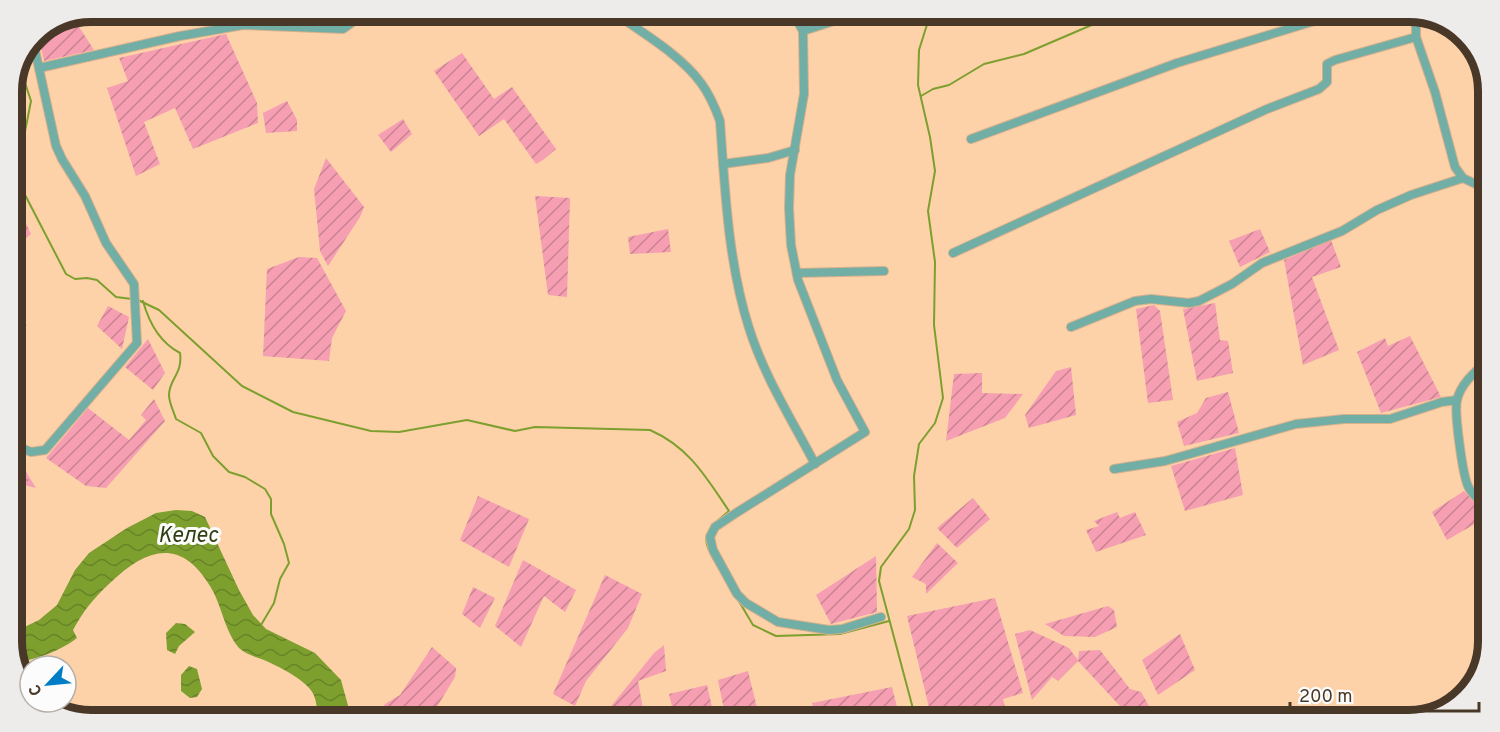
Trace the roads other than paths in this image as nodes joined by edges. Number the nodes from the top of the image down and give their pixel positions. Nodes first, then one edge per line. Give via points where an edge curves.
1 (353, 22) edge
2 (627, 22) edge
3 (799, 22) edge
4 (829, 22) edge
5 (1311, 22) edge
6 (1416, 23) edge
7 (803, 30) junction
8 (1416, 38) junction
9 (35, 52) edge
10 (39, 68) junction
11 (971, 139) dead end
12 (795, 150) junction
13 (723, 164) junction
14 (1463, 178) junction
15 (1477, 185) edge
16 (953, 253) dead end
17 (884, 271) dead end
18 (796, 273) junction
19 (1071, 327) dead end
20 (1478, 370) edge
21 (1457, 400) junction
22 (23, 449) edge
23 (815, 464) junction
24 (1114, 469) dead end
25 (1478, 498) edge
26 (881, 617) dead end

1 - 10 street via 343,29 243,25
2 - 13 street via 682,62 700,81 720,121
3 - 7 street
4 - 7 street
5 - 11 street via 1177,63
6 - 8 street
7 - 12 street via 804,94
8 - 14 street via 1455,167
8 - 16 street via 1335,60 1328,64 1327,82 1319,89
9 - 10 street
10 - 22 street via 56,146 106,243 134,284 137,343 45,450
12 - 13 street
12 - 18 street via 789,208
13 - 23 street via 737,286 750,330 761,360
14 - 15 street
14 - 19 street via 1411,195 1342,231 1262,263 1199,301 1135,301
17 - 18 street
18 - 23 street via 837,380 865,432
20 - 21 street via 1466,381
21 - 24 street via 1390,419 1296,424 1165,461
21 - 25 street via 1456,426 1463,476
23 - 26 street via 715,527 710,537 713,550 737,594 778,622 829,630

